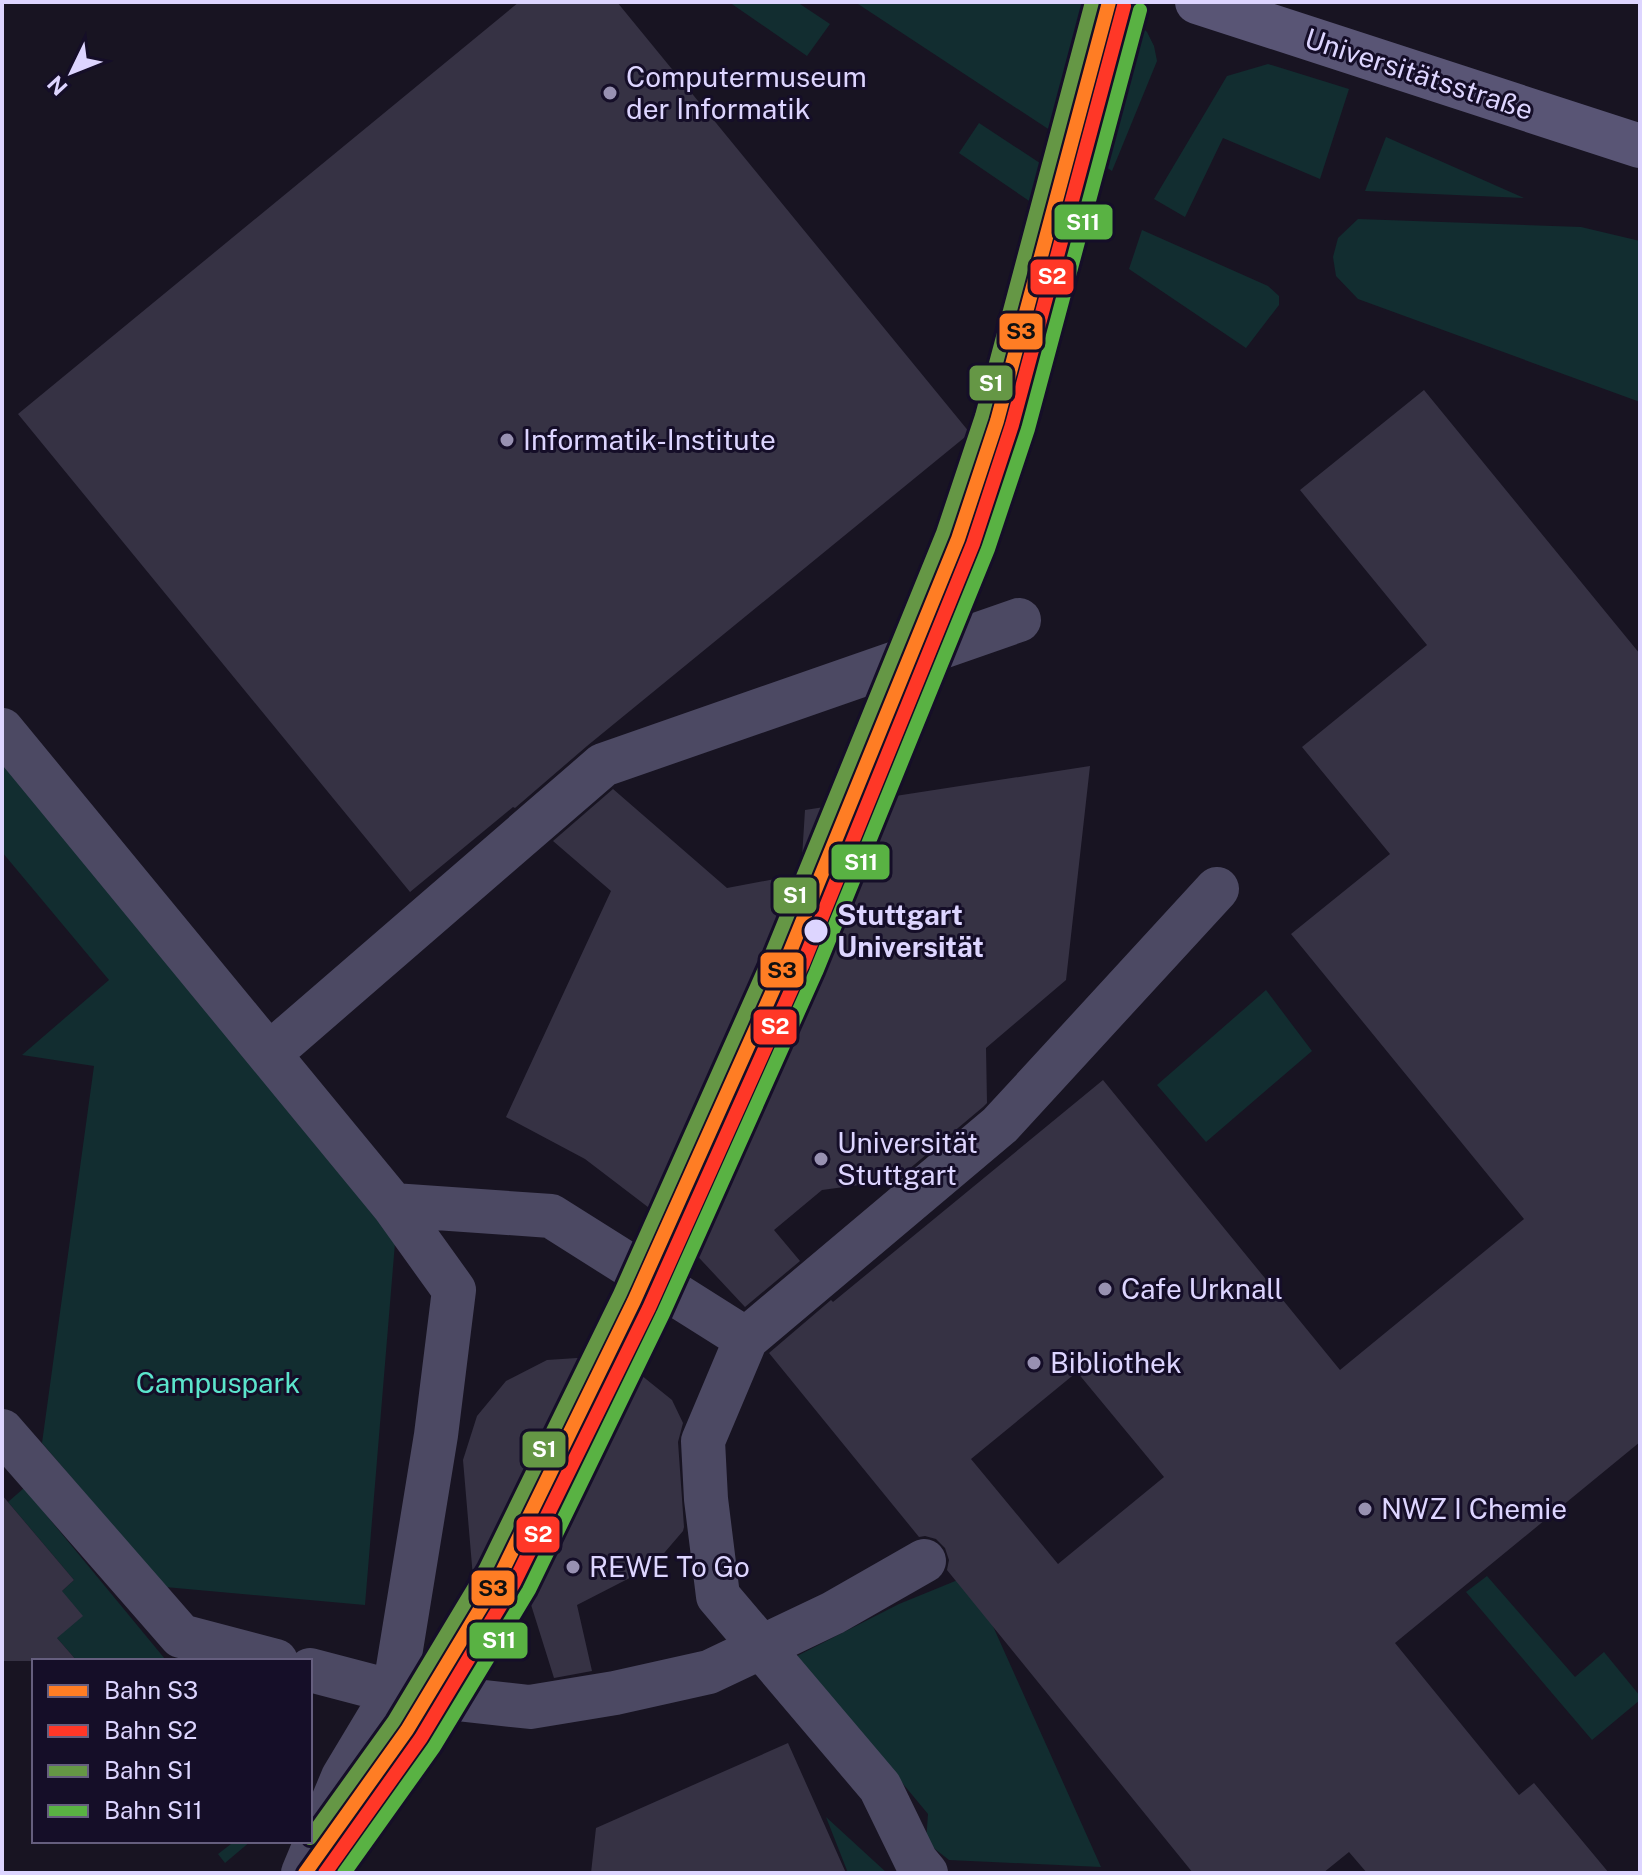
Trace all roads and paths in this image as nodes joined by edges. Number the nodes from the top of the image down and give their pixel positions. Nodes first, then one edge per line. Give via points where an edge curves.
1 (1197, 2) edge
2 (1640, 146) edge
3 (1019, 620) dead end
4 (2, 730) edge
5 (1217, 889) dead end
6 (269, 1054) junction
7 (393, 1205) junction
8 (746, 1339) junction
9 (2, 1431) edge
10 (924, 1561) dead end
11 (762, 1647) junction
12 (268, 1659) edge
13 (312, 1671) edge
14 (394, 1692) junction
15 (303, 1873) edge
16 (926, 1873) edge

1 - 2 street, Universitätsstraße
3 - 6 street via 603,765
4 - 6 street
5 - 8 street via 1000,1125
6 - 7 street
7 - 8 street via 551,1216
7 - 14 street via 454,1290
8 - 11 street via 703,1441 706,1499 718,1596
9 - 12 street via 181,1636
10 - 11 street
11 - 14 street via 709,1672 530,1707
11 - 16 street via 880,1787
13 - 14 street
14 - 15 street via 343,1777

